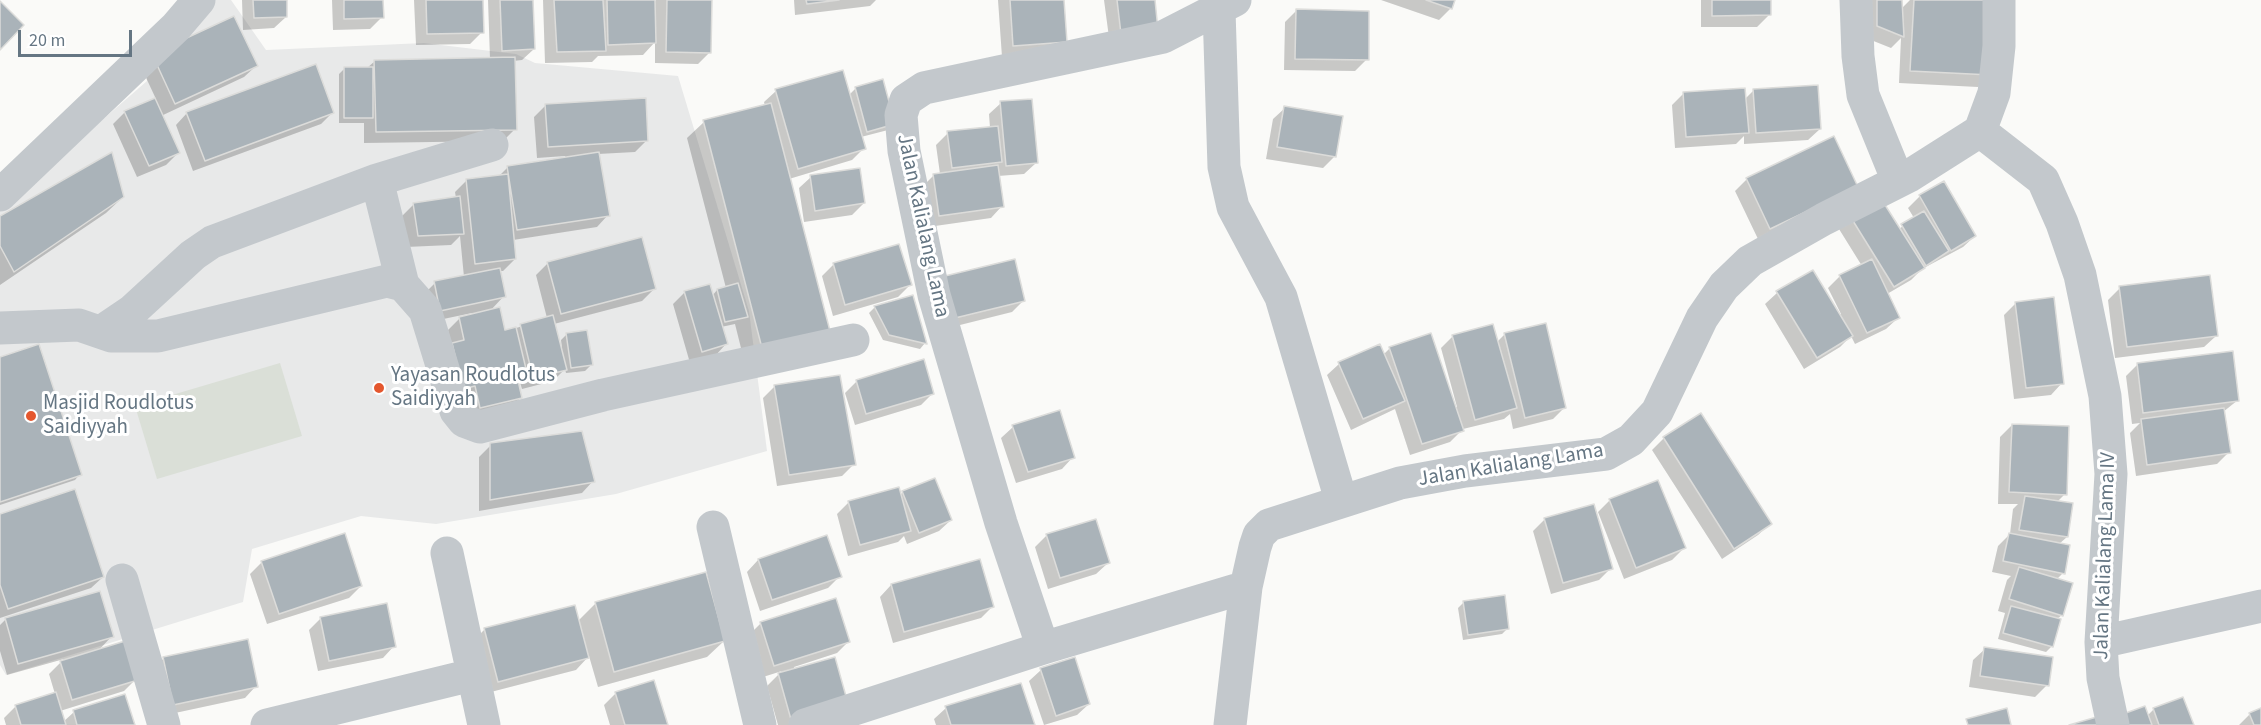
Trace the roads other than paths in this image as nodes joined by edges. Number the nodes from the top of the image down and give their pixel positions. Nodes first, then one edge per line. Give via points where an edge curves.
1 (199, 0) edge
2 (1856, 0) edge
3 (1999, 0) edge
4 (1227, 5) edge
5 (1990, 138) junction
6 (492, 145) dead end
7 (377, 180) junction
8 (1898, 182) junction
9 (0, 195) edge
10 (402, 285) junction
11 (0, 328) edge
12 (101, 332) junction
13 (853, 340) dead end
14 (1341, 500) junction
15 (713, 527) dead end
16 (447, 553) dead end
17 (122, 580) dead end
18 (1246, 587) junction
19 (2261, 606) edge
20 (2101, 642) junction
21 (1043, 648) junction
22 (472, 675) junction
23 (164, 725) edge
24 (267, 725) edge
25 (484, 725) edge
26 (760, 725) edge
27 (805, 725) edge
28 (1230, 725) edge
29 (2113, 725) edge

1 - 9 street via 176,27
2 - 8 street via 1857,56 1863,95
3 - 5 street
4 - 14 street via 1224,167 1233,207 1281,297
4 - 21 street, Jalan Kalialang Lama via 1163,37 924,88 906,100 900,116 934,295 1001,523
5 - 8 street, Jalan Kalialang Lama
5 - 20 street, Jalan Kalialang Lama IV via 2043,180 2080,275 2105,396 2111,474
6 - 7 street
7 - 10 street
7 - 12 street via 212,242 132,311
8 - 14 street, Jalan Kalialang Lama via 1759,256 1732,278 1702,318 1657,412 1631,440 1606,454 1466,471 1400,483
10 - 12 street via 387,282 158,336 119,337
10 - 13 street via 425,310 456,411 464,421 480,427 603,395
11 - 12 street via 79,325
14 - 18 street, Jalan Kalialang Lama via 1269,525 1254,547
15 - 26 street
16 - 22 street
17 - 23 street
18 - 21 street
18 - 28 street, Jalan Kalialang Lama
19 - 20 street
20 - 29 street, Jalan Kalialang Lama IV via 2103,678
21 - 27 street
22 - 24 street
22 - 25 street

